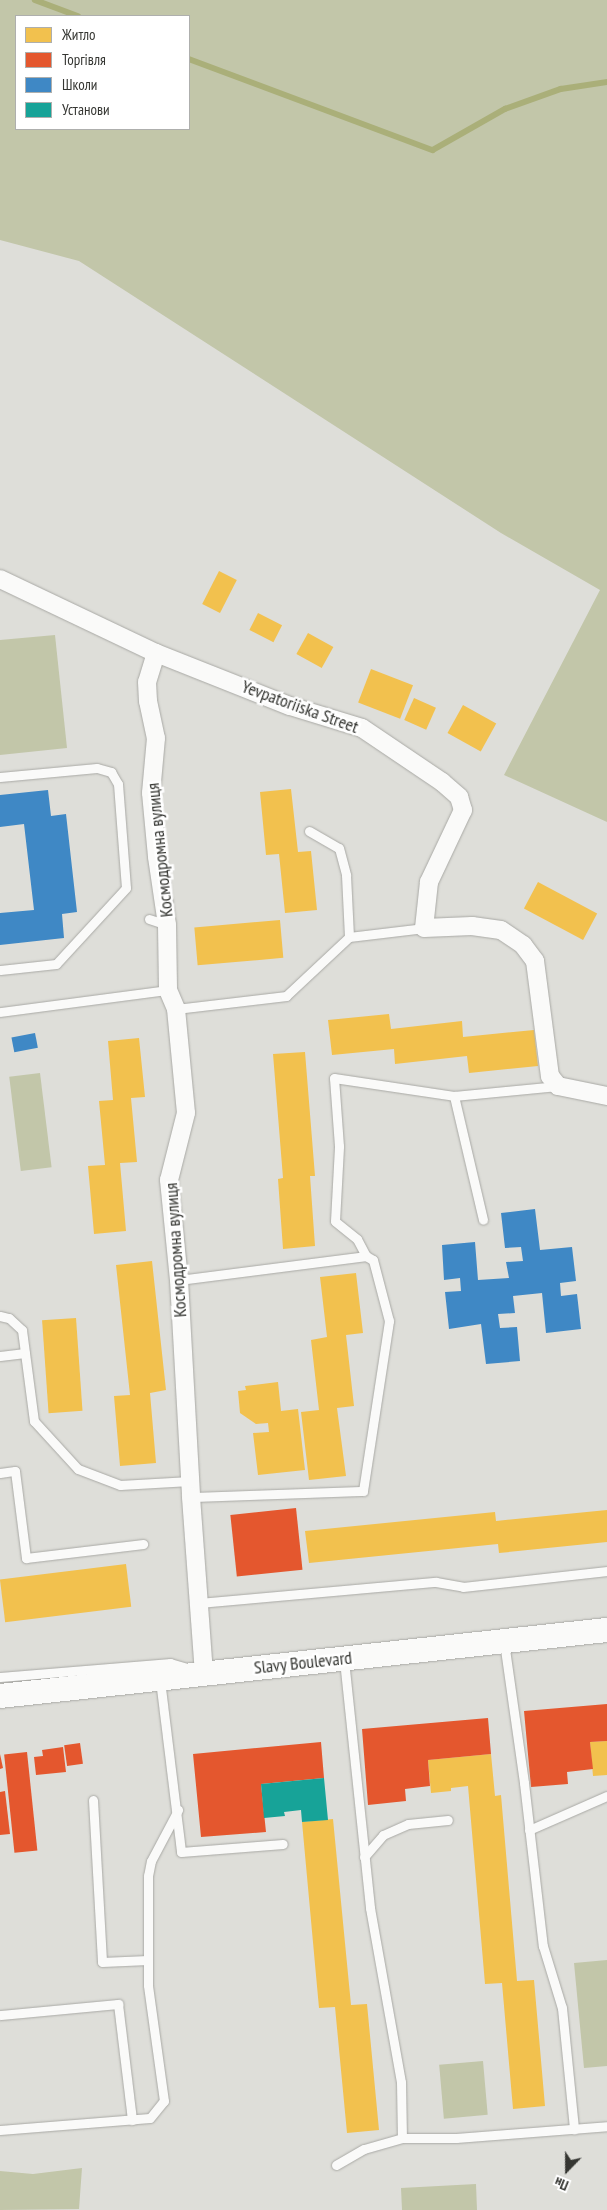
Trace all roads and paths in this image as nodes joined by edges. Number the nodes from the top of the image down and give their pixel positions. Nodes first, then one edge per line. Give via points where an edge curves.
1 (0, 579) edge
2 (156, 653) junction
3 (0, 777) edge
4 (309, 831) dead end
5 (149, 919) dead end
6 (167, 925) junction
7 (424, 928) junction
8 (349, 938) junction
9 (0, 970) edge
10 (168, 990) junction
11 (176, 1009) junction
12 (0, 1012) edge
13 (558, 1086) junction
14 (454, 1096) junction
15 (607, 1096) edge
16 (483, 1220) dead end
17 (366, 1256) junction
18 (179, 1280) junction
19 (0, 1316) edge
20 (25, 1353) junction
21 (0, 1356) edge
22 (0, 1473) edge
23 (190, 1489) junction
24 (143, 1544) dead end
25 (607, 1571) edge
26 (199, 1603) junction
27 (607, 1630) edge
28 (504, 1642) junction
29 (344, 1659) junction
30 (204, 1674) junction
31 (0, 1677) edge
32 (160, 1678) junction
33 (0, 1696) edge
34 (607, 1796) edge
35 (93, 1800) dead end
36 (178, 1810) junction
37 (448, 1820) dead end
38 (529, 1830) junction
39 (283, 1844) dead end
40 (364, 1857) junction
41 (148, 1960) junction
42 (0, 2015) edge
43 (132, 2120) junction
44 (607, 2126) edge
45 (574, 2129) junction
46 (0, 2130) edge
47 (402, 2138) junction
48 (336, 2165) dead end

1 - 2 street, Yevpatoriiska Street
2 - 6 street, Космодромна вулиця via 147,682 156,738 151,793
2 - 7 street, Yevpatoriiska Street via 290,706 362,728 459,797 463,810 429,882
3 - 9 lane via 97,768 111,772 118,784 126,888 56,964
4 - 8 lane via 339,848 346,874
5 - 6 lane
6 - 10 street, Космодромна вулиця
7 - 8 lane
7 - 13 street via 472,926 501,930 523,945 535,960 550,1076
8 - 11 lane via 286,996
10 - 11 street, Космодромна вулиця
10 - 12 lane
11 - 18 street, Космодромна вулиця via 186,1113 169,1180
13 - 14 lane
13 - 15 street
14 - 16 lane
14 - 17 lane via 334,1078 339,1146 335,1221 357,1239
17 - 18 lane
17 - 23 lane via 373,1260 389,1321 363,1491
18 - 23 street, Космодромна вулиця
19 - 20 lane via 9,1318 22,1330
20 - 21 lane
20 - 23 lane via 34,1421 78,1469 120,1485
22 - 24 lane via 15,1471 26,1558
23 - 26 street, Космодромна вулиця
25 - 26 lane via 463,1587 436,1582
26 - 30 street, Космодромна вулиця
27 - 28 street, Slavy Boulevard
28 - 29 street, Slavy Boulevard
28 - 38 lane
29 - 30 street, Slavy Boulevard
29 - 40 lane
30 - 31 lane via 170,1663
30 - 32 street, Slavy Boulevard
32 - 33 street, Slavy Boulevard
32 - 36 lane
34 - 38 lane
35 - 41 lane via 102,1962
36 - 39 lane via 182,1852
36 - 41 lane via 151,1861 148,1876
37 - 40 lane via 408,1824 392,1831 383,1835
38 - 45 lane via 543,1946 562,2008
40 - 47 lane via 401,2082
41 - 43 lane via 148,1985 164,2100 150,2118
42 - 43 lane via 118,2004
43 - 46 lane
44 - 45 lane
45 - 47 lane via 456,2138
47 - 48 lane via 364,2149

